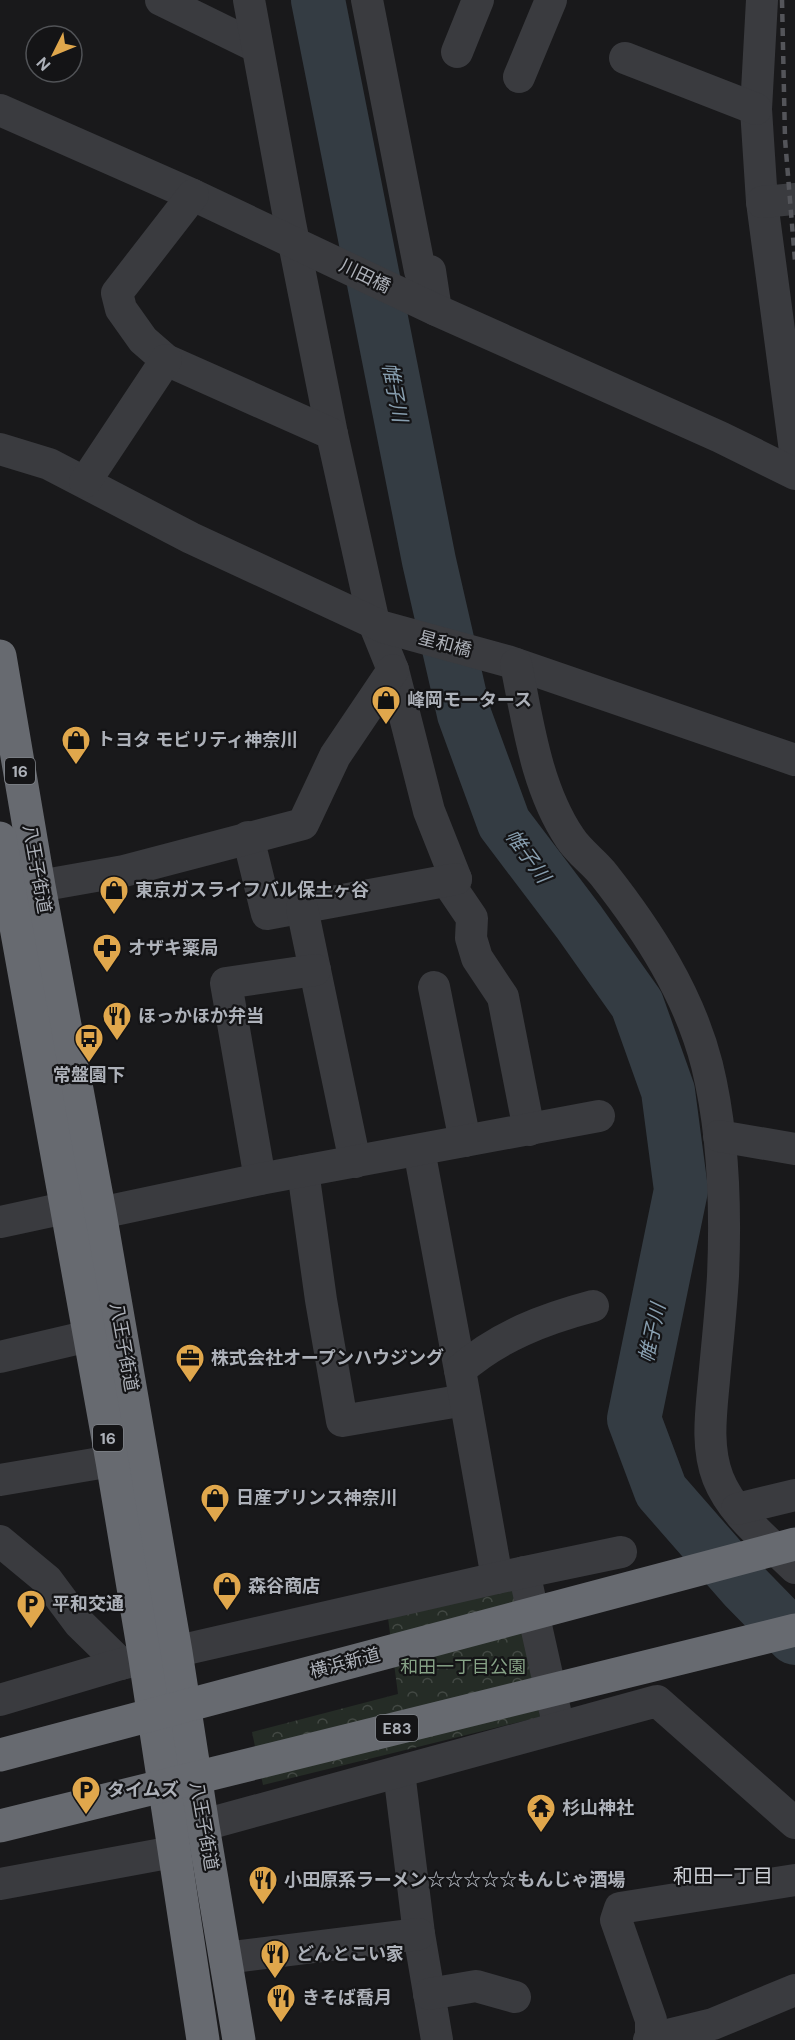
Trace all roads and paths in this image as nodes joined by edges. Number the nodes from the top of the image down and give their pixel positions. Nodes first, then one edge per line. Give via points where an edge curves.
1 (161, 0) edge
2 (249, 0) edge
3 (367, 0) edge
4 (478, 0) edge
5 (551, 0) edge
6 (762, 0) edge
7 (256, 47) junction
8 (458, 52) dead end
9 (625, 58) dead end
10 (519, 76) dead end
11 (756, 109) junction
12 (0, 110) edge
13 (193, 195) junction
14 (795, 199) edge
15 (762, 202) junction
16 (294, 242) junction
17 (436, 310) junction
18 (166, 360) junction
19 (332, 434) junction
20 (0, 449) edge
21 (795, 451) edge
22 (795, 474) edge
23 (85, 482) junction
24 (378, 625) junction
25 (0, 656) edge
26 (512, 663) junction
27 (393, 670) junction
28 (795, 759) edge
29 (249, 837) junction
30 (2, 856) edge
31 (456, 879) junction
32 (39, 886) junction
33 (302, 908) junction
34 (315, 970) junction
35 (434, 987) dead end
36 (599, 1116) dead end
37 (529, 1130) junction
38 (719, 1136) junction
39 (465, 1142) junction
40 (795, 1149) edge
41 (418, 1150) junction
42 (355, 1162) junction
43 (303, 1171) junction
44 (260, 1179) junction
45 (65, 1208) junction
46 (100, 1213) junction
47 (0, 1221) edge
48 (593, 1306) dead end
49 (89, 1336) junction
50 (0, 1357) edge
51 (460, 1370) junction
52 (465, 1400) junction
53 (112, 1461) junction
54 (0, 1480) edge
55 (795, 1495) edge
56 (737, 1509) junction
57 (0, 1540) edge
58 (795, 1544) edge
59 (621, 1552) dead end
60 (795, 1568) edge
61 (510, 1575) junction
62 (795, 1630) edge
63 (176, 1652) junction
64 (133, 1662) junction
65 (0, 1700) edge
66 (559, 1728) junction
67 (0, 1755) edge
68 (399, 1772) junction
69 (795, 1823) edge
70 (0, 1826) edge
71 (205, 1836) junction
72 (172, 1843) junction
73 (0, 1884) edge
74 (792, 1887) edge
75 (419, 1934) junction
76 (225, 1958) junction
77 (795, 1990) edge
78 (429, 1994) junction
79 (515, 1997) dead end
80 (650, 2039) edge
81 (203, 2040) edge
82 (239, 2040) edge
83 (437, 2040) edge

1 - 7 street
2 - 7 street
3 - 17 street via 420,272 430,271
4 - 8 street
5 - 10 street
6 - 11 street
7 - 16 street
9 - 11 street
11 - 15 street
12 - 13 street, 川田橋
13 - 16 street, 川田橋
13 - 18 street via 117,293 121,309 143,340
14 - 15 street
15 - 21 street
16 - 17 street, 川田橋
16 - 19 street
17 - 22 street, 川田橋
18 - 19 street
18 - 23 street
19 - 24 street
20 - 23 street, 星和橋 via 49,464
23 - 24 street, 星和橋 via 191,538
24 - 26 street, 星和橋
24 - 27 street
25 - 32 highway, 八王子街道 / 16
26 - 28 street, 星和橋
26 - 38 street via 549,799 571,839 628,907 668,970 694,1024 707,1065
27 - 29 street via 335,756 303,824
27 - 31 street via 429,811
29 - 32 street via 124,871
29 - 33 street via 267,914
30 - 32 street
30 - 45 highway, 八王子街道 / 16
31 - 33 street
31 - 37 street via 453,890 471,918 471,938 477,957 502,997
32 - 46 highway, 八王子街道 / 16
33 - 34 street
34 - 42 street
34 - 44 street via 226,983
35 - 39 street
36 - 37 street
37 - 39 street
38 - 40 street
38 - 56 street via 725,1202 711,1452 718,1479
39 - 41 street
41 - 42 street
41 - 51 street
42 - 43 street
43 - 44 street
43 - 52 street via 342,1421
44 - 46 street
45 - 47 street
45 - 49 highway, 八王子街道 / 16
46 - 63 highway, 八王子街道 / 16
48 - 51 street via 507,1336
49 - 50 street
49 - 53 highway, 八王子街道 / 16
51 - 52 street
52 - 61 street
53 - 54 street
53 - 64 highway, 八王子街道 / 16
55 - 56 street
56 - 60 street
57 - 64 street via 47,1580 79,1623
58 - 67 highway, 横浜新道, bridge
59 - 61 street
61 - 63 street
61 - 66 street
62 - 70 highway, E83, bridge
63 - 64 street
63 - 71 highway, 八王子街道 / 16
64 - 65 street
64 - 72 highway, 八王子街道 / 16
66 - 68 street
66 - 69 street via 657,1701
68 - 71 street
68 - 75 street
71 - 72 street
71 - 76 highway, 八王子街道 / 16
72 - 73 street
72 - 81 highway, 八王子街道 / 16
74 - 80 street via 620,1908 616,1920 651,2020
75 - 76 street
75 - 78 street
76 - 82 highway, 八王子街道 / 16
77 - 80 street via 713,2024
78 - 79 street via 476,1986
78 - 83 street

